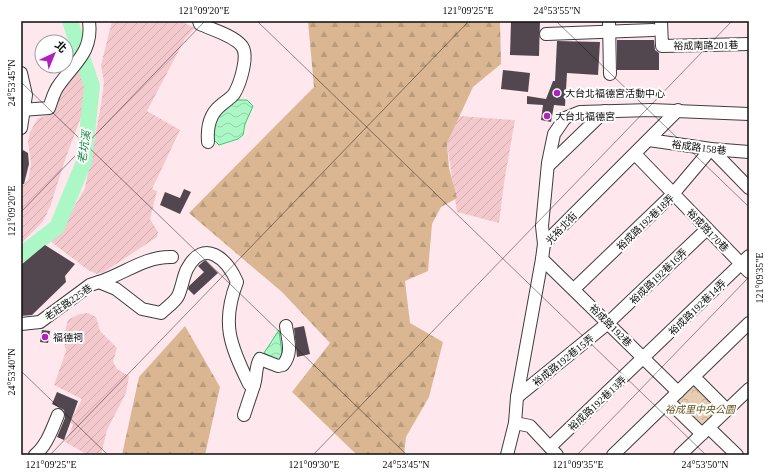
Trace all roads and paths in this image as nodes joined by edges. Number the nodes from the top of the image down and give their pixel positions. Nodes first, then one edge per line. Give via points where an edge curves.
1 (88, 21) edge
2 (200, 21) edge
3 (657, 26) edge
4 (609, 27) edge
5 (546, 34) dead end
6 (749, 44) edge
7 (21, 74) edge
8 (610, 74) dead end
9 (23, 110) edge
10 (678, 110) junction
11 (605, 111) junction
12 (749, 114) edge
13 (21, 128) edge
14 (649, 140) junction
15 (208, 142) dead end
16 (711, 149) junction
17 (749, 152) edge
18 (635, 154) junction
19 (548, 166) junction
20 (749, 188) edge
21 (674, 194) junction
22 (707, 229) junction
23 (544, 244) junction
24 (172, 257) dead end
25 (542, 259) junction
26 (746, 264) edge
27 (99, 282) junction
28 (574, 289) junction
29 (608, 323) junction
30 (749, 323) edge
31 (21, 324) edge
32 (286, 326) dead end
33 (644, 358) junction
34 (694, 377) junction
35 (254, 385) junction
36 (749, 389) edge
37 (678, 392) junction
38 (517, 397) junction
39 (669, 402) junction
40 (727, 410) junction
41 (58, 415) dead end
42 (244, 415) dead end
43 (515, 423) junction
44 (705, 431) junction
45 (553, 451) edge
46 (35, 455) edge
47 (507, 455) edge
48 (612, 455) edge
49 (680, 455) edge
50 (737, 455) edge

1 - 9 street via 90,33 87,49 59,85 49,108
2 - 15 street via 200,24 242,45 246,52 234,94 220,106 209,121
3 - 4 street
3 - 6 street, 裕成南路201巷 via 662,46
4 - 5 street
4 - 8 street
7 - 9 street via 26,94
9 - 13 street
10 - 11 street
10 - 12 street
10 - 14 street, 光裕北街
11 - 19 street
11 - 19 street via 580,112 565,118 554,134
14 - 16 street, 裕成路158巷
14 - 18 street, 光裕北街
16 - 17 street, 裕成路158巷
16 - 20 street
16 - 21 street, 裕成路192巷18弄
18 - 21 street, 裕成路170巷
18 - 23 street, 光裕北街
19 - 23 street via 542,226
21 - 22 street, 裕成路170巷
21 - 28 street, 裕成路192巷18弄
22 - 26 street, 裕成路170巷
22 - 29 street, 裕成路192巷16弄
23 - 25 street, 光裕北街
24 - 27 street via 150,259 134,265 118,276
25 - 28 street, 裕成路192巷
25 - 38 street, 光裕北街
26 - 33 street, 裕成路192巷14弄
27 - 31 street, 老莊路225巷 via 90,285 40,322
27 - 35 street, 老莊路225巷 via 116,289 142,309 161,313 178,297 186,270 200,254 211,253 224,260 237,282 230,302 231,343 249,384
28 - 29 street, 裕成路192巷
29 - 33 street, 裕成路192巷
29 - 38 street, 裕成路192巷15弄
30 - 34 street
32 - 35 street via 290,353 288,360 278,366 260,359 256,366 257,376
33 - 37 street, 裕成路192巷
33 - 45 street, 裕成路192巷13弄
34 - 37 street
34 - 40 street
35 - 42 street
36 - 40 street
37 - 39 street
38 - 43 street, 光裕北街
39 - 44 street
39 - 48 street
40 - 44 street
41 - 46 street via 44,446
43 - 45 street via 530,426
43 - 47 street, 光裕北街
44 - 49 street
44 - 50 street

